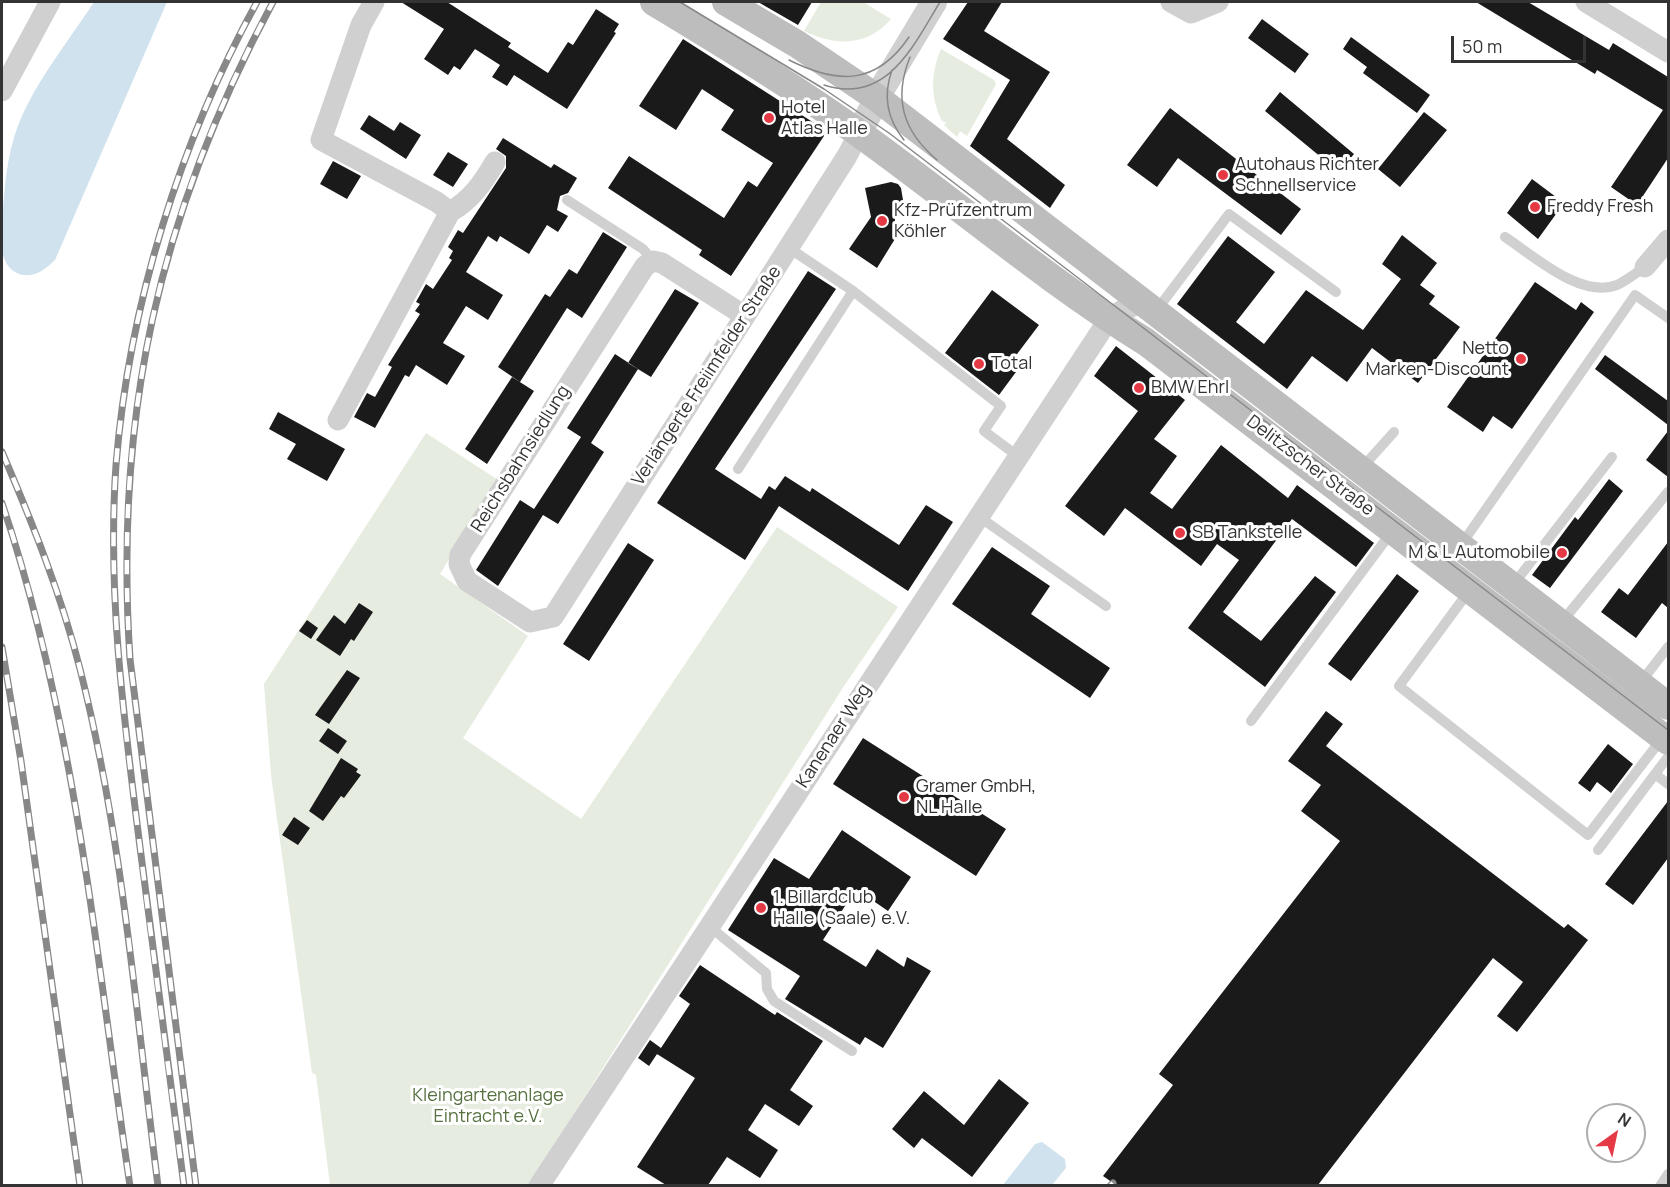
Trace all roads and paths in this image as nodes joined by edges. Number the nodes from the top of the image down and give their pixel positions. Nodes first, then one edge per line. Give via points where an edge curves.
1 (50, 2) edge
2 (374, 2) edge
3 (654, 2) edge
4 (726, 2) edge
5 (934, 2) edge
6 (1171, 2) edge
7 (1218, 2) edge
8 (1591, 3) edge
9 (1668, 52) edge
10 (2, 91) edge
11 (877, 98) junction
12 (859, 134) junction
13 (495, 162) dead end
14 (567, 200) dead end
15 (450, 212) junction
16 (1505, 237) dead end
17 (1668, 240) edge
18 (789, 248) junction
19 (653, 261) junction
20 (1645, 267) joint
21 (853, 291) junction
22 (1336, 292) dead end
23 (1149, 307) junction
24 (745, 316) junction
25 (1668, 318) edge
26 (1110, 320) junction
27 (338, 420) dead end
28 (1394, 432) dead end
29 (1019, 457) junction
30 (1612, 457) dead end
31 (738, 469) dead end
32 (1359, 471) junction
33 (1668, 492) edge
34 (978, 516) junction
35 (1393, 530) junction
36 (1459, 547) junction
37 (1511, 587) junction
38 (1471, 589) junction
39 (1106, 606) dead end
40 (552, 617) joint
41 (1560, 624) junction
42 (1668, 647) edge
43 (1640, 684) junction
44 (1668, 706) edge
45 (1251, 721) dead end
46 (1667, 745) edge
47 (1655, 774) junction
48 (1668, 784) edge
49 (1598, 850) dead end
50 (709, 926) junction
51 (852, 1051) dead end
52 (1668, 1174) edge
53 (546, 1183) edge
54 (1660, 1185) edge

1 - 10 street
2 - 15 street via 361,25 321,140
3 - 12 main road, Delitzscher Straße via 776,76
4 - 11 main road, Delitzscher Straße
5 - 11 street
6 - 7 street via 1191,14
8 - 9 street
11 - 12 street
11 - 23 main road, Delitzscher Straße
12 - 18 street, Verlängerte Freiimfelder Straße
12 - 26 main road, Delitzscher Straße
13 - 15 street via 481,187
14 - 19 lane via 643,249
15 - 27 street
16 - 20 lane via 1590,288 1617,285
17 - 20 street
18 - 21 lane
18 - 24 street, Verlängerte Freiimfelder Straße
19 - 24 street
19 - 40 street, Reichsbahnsiedlung via 645,266 460,555 459,564 467,581 530,622
21 - 29 lane via 1001,406 984,431
21 - 31 lane
22 - 23 lane via 1229,214
23 - 26 street, Kanenaer Weg via 1121,311
23 - 32 main road, Delitzscher Straße
24 - 40 street, Verlängerte Freiimfelder Straße
25 - 36 lane via 1635,295
26 - 29 street, Kanenaer Weg
26 - 35 main road, Delitzscher Straße via 1146,342
28 - 32 lane
29 - 34 street, Kanenaer Weg
30 - 37 lane
32 - 36 main road, Delitzscher Straße
33 - 41 lane
34 - 39 lane
34 - 50 street, Kanenaer Weg
35 - 38 main road, Delitzscher Straße
35 - 45 lane
36 - 37 main road, Delitzscher Straße
37 - 41 main road, Delitzscher Straße
38 - 46 main road, Delitzscher Straße
38 - 46 lane via 1399,686 1588,835
41 - 43 main road, Delitzscher Straße
42 - 43 lane
43 - 44 main road, Delitzscher Straße
46 - 47 lane
47 - 48 lane
47 - 49 lane
50 - 51 lane via 766,973 766,990 774,1001
50 - 53 street, Kanenaer Weg
52 - 54 lane

